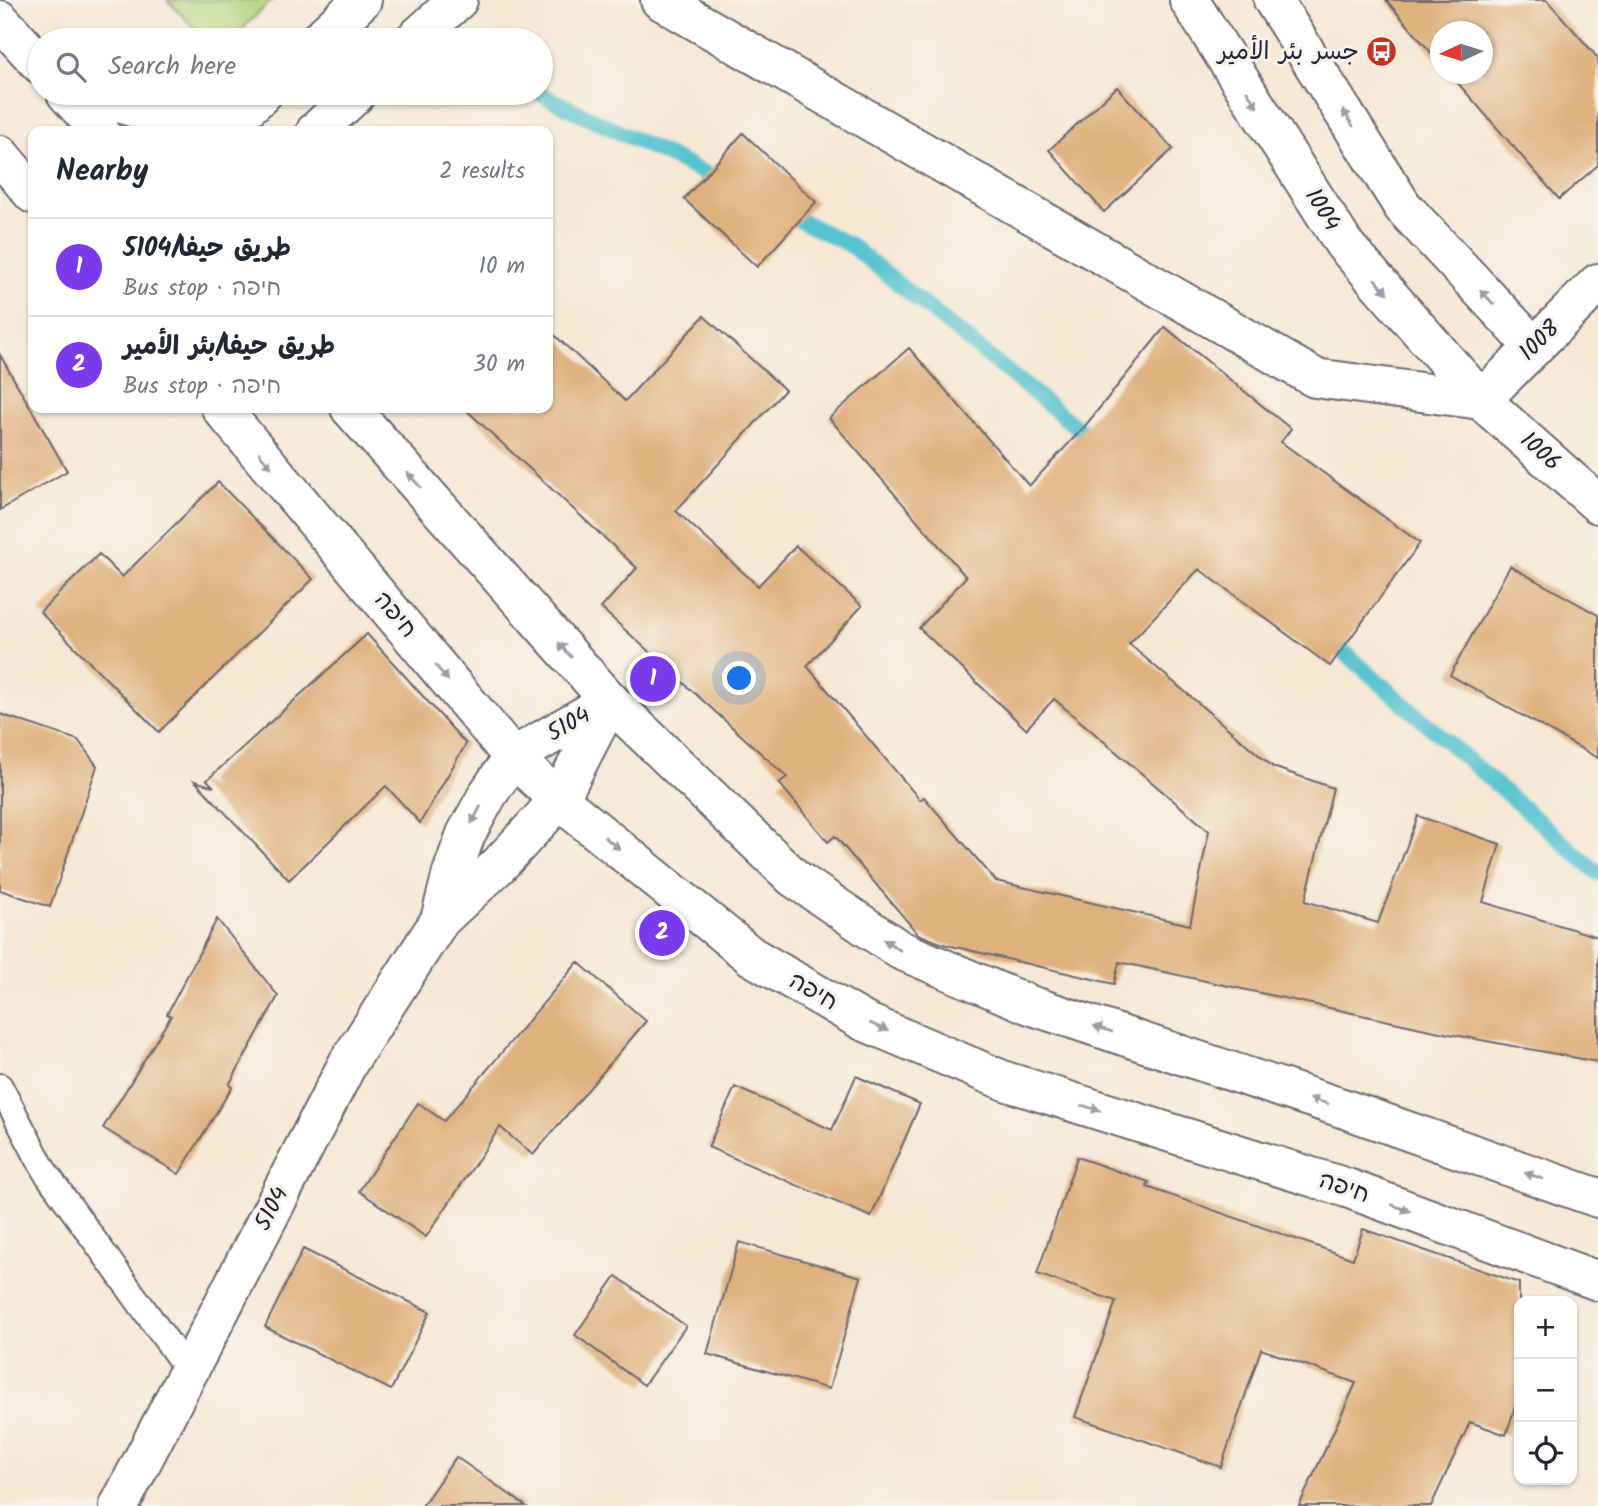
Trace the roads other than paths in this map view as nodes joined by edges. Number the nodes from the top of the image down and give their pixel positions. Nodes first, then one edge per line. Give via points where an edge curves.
1 (362, 0) edge
2 (458, 0) edge
3 (660, 0) edge
4 (1189, 0) edge
5 (1273, 0) edge
6 (0, 20) edge
7 (332, 28) edge
8 (427, 28) edge
9 (28, 51) edge
10 (77, 105) edge
11 (125, 105) edge
12 (209, 105) edge
13 (250, 105) edge
14 (345, 105) edge
15 (96, 126) edge
16 (227, 126) edge
17 (322, 126) edge
18 (0, 155) edge
19 (28, 188) edge
20 (1598, 283) edge
21 (1534, 347) junction
22 (1481, 400) junction
23 (225, 413) edge
24 (354, 413) edge
25 (1598, 504) edge
26 (610, 701) junction
27 (513, 757) junction
28 (559, 800) junction
29 (440, 920) junction
30 (0, 1086) edge
31 (1598, 1199) edge
32 (1598, 1281) edge
33 (189, 1372) junction
34 (119, 1506) edge

1 - 7 main road
2 - 8 main road
3 - 22 main road via 1315,378
4 -> 22 main road, 1004 via 1344,244
21 -> 5 main road via 1403,207
6 - 9 main road
10 - 15 main road
11 - 12 main road via 173,114
13 - 16 main road
14 - 17 main road
18 - 19 main road
20 - 21 main road, 1008
21 - 22 main road, 1008
22 - 25 main road, 1006
23 -> 27 main road, חיפה
26 -> 24 main road
26 - 27 main road, 5104
26 - 28 main road, 5104
31 -> 26 main road via 1030,1005 900,950 794,878
27 - 28 main road, חיפה
27 -> 29 main road, 5104 via 466,834
28 - 29 main road, 5104
28 -> 32 main road, חיפה via 751,957 863,1021 1004,1081 1347,1188
29 - 33 main road, 5104 via 348,1063
30 - 33 lane via 44,1170
33 - 34 main road, 5104

